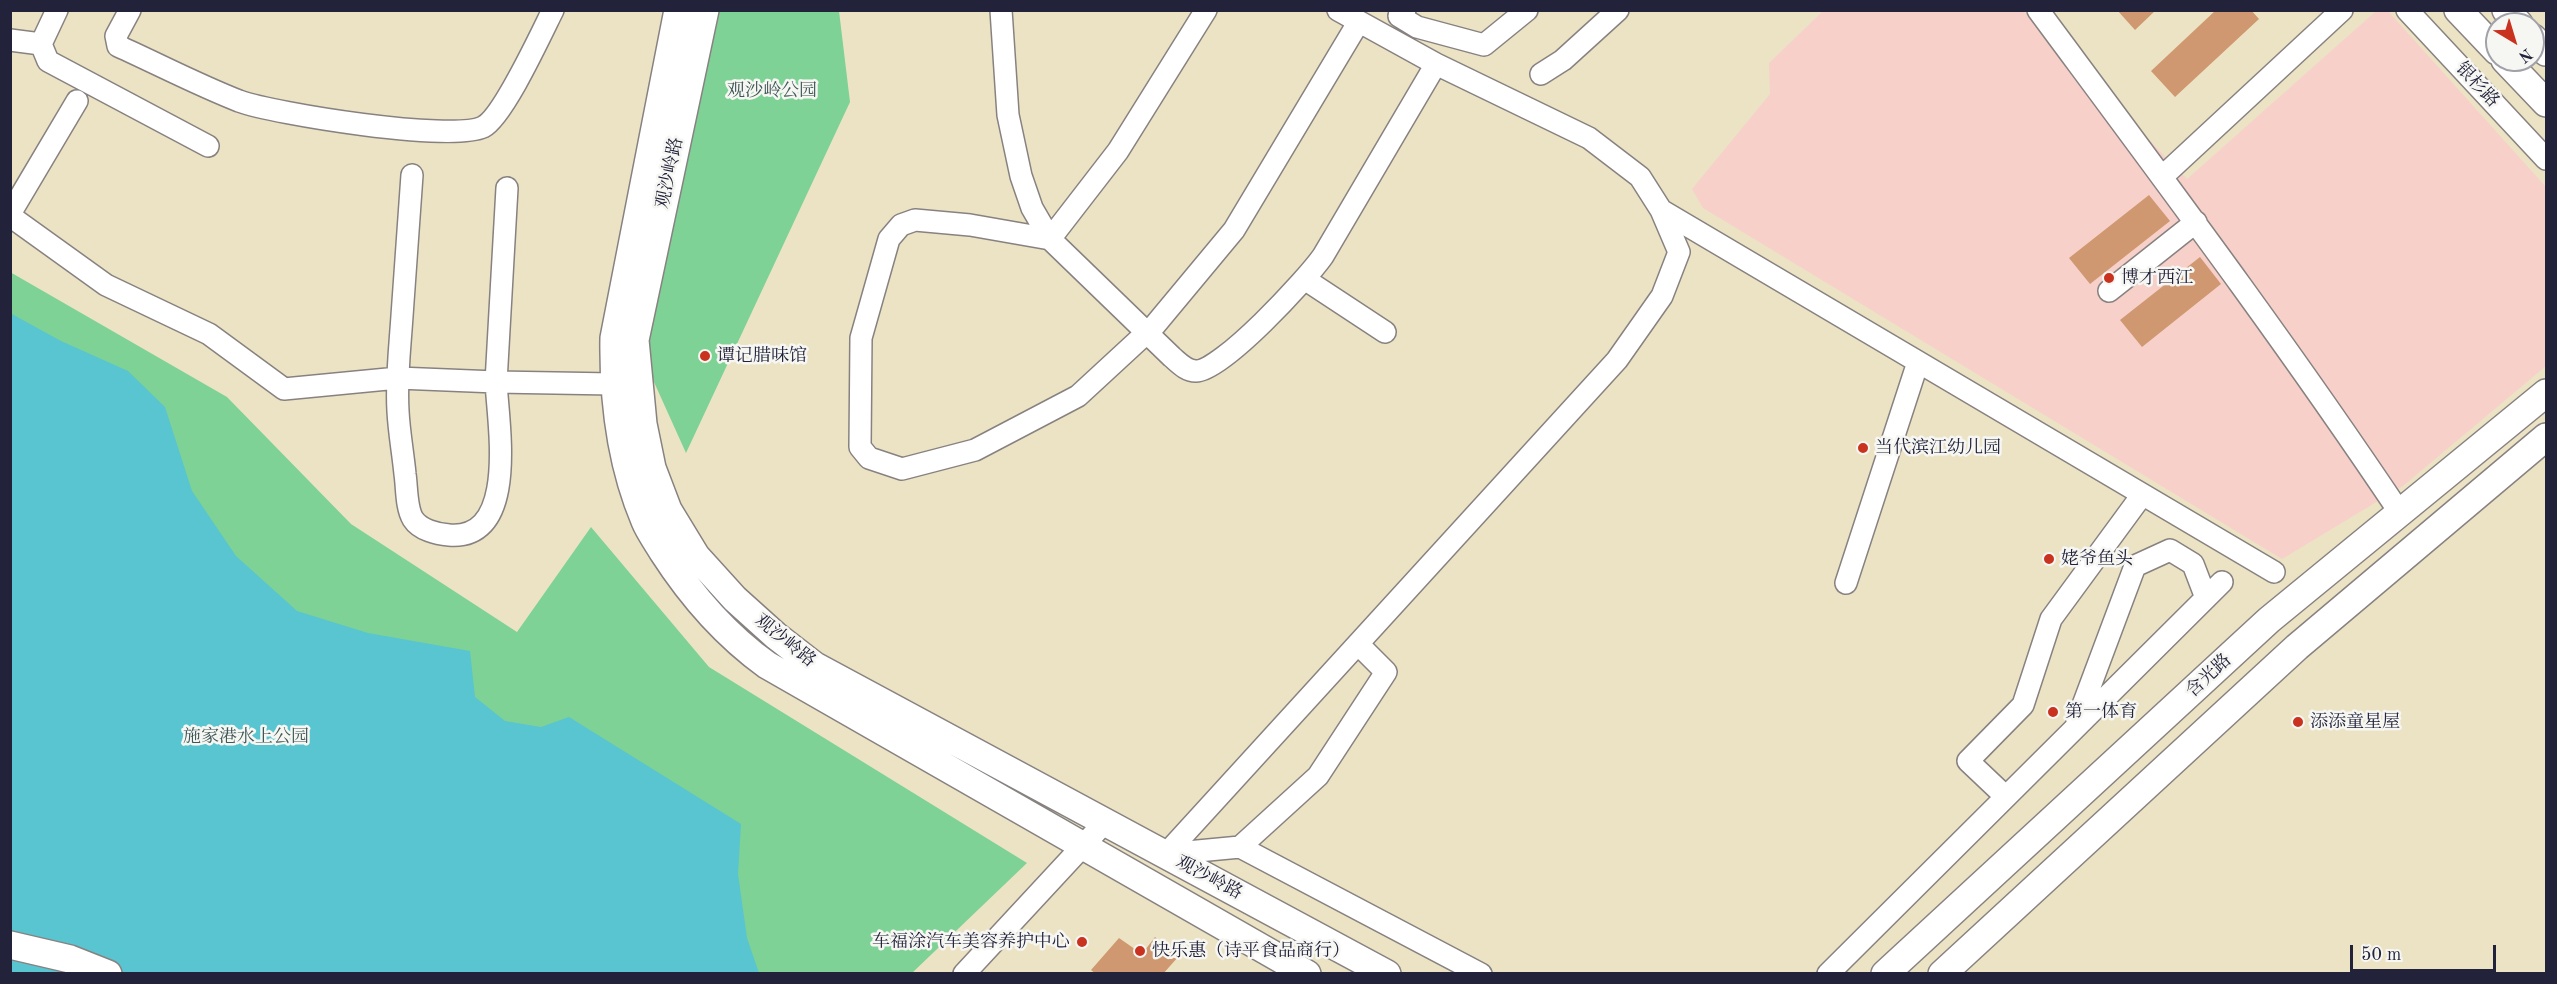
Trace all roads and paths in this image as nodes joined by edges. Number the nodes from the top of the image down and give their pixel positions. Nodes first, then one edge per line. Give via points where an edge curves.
1 (57, 10) edge
2 (130, 10) edge
3 (553, 10) edge
4 (678, 10) edge
5 (705, 10) edge
6 (1001, 10) edge
7 (1206, 10) edge
8 (1338, 10) edge
9 (1405, 10) edge
10 (1527, 10) edge
11 (1618, 10) edge
12 (2038, 10) edge
13 (2342, 10) edge
14 (2407, 10) edge
15 (2458, 10) edge
16 (1358, 23) junction
17 (2485, 38) edge
18 (10, 40) edge
19 (41, 44) junction
20 (1436, 64) junction
21 (2517, 72) edge
22 (1541, 74) dead end
23 (77, 101) dead end
24 (2547, 103) edge
25 (208, 146) dead end
26 (2547, 159) edge
27 (412, 175) dead end
28 (2162, 177) junction
29 (507, 188) dead end
30 (1661, 210) junction
31 (10, 215) edge
32 (2196, 222) junction
33 (1050, 239) junction
34 (1306, 280) junction
35 (2109, 291) dead end
36 (1148, 332) junction
37 (1385, 332) dead end
38 (1918, 362) junction
39 (398, 378) junction
40 (496, 382) junction
41 (613, 384) junction
42 (2547, 393) edge
43 (2547, 437) edge
44 (2142, 495) junction
45 (2400, 513) junction
46 (2274, 572) dead end
47 (2222, 582) dead end
48 (1846, 583) dead end
49 (2206, 598) junction
50 (1358, 644) junction
51 (2074, 729) junction
52 (2006, 797) junction
53 (1105, 822) junction
54 (1083, 845) junction
55 (1240, 847) junction
56 (1166, 854) junction
57 (10, 945) edge
58 (1450, 966) edge
59 (108, 974) edge
60 (964, 974) edge
61 (1307, 974) edge
62 (1387, 974) edge
63 (1480, 974) edge
64 (1828, 974) edge
65 (1885, 974) edge
66 (1942, 974) edge

1 - 19 street
2 - 3 street via 116,36 118,46 239,101 271,111 390,128 464,132 484,127 498,112
4 - 41 main road, 观沙岭路 via 614,338
5 - 53 main road, 观沙岭路 via 635,340 643,424 652,468 668,510 696,556 735,599 815,666
6 - 33 street via 1008,115 1021,176 1032,208
7 - 33 street via 1119,151
8 - 16 street
9 - 10 street via 1399,16 1417,27 1484,45
11 - 22 street via 1563,60
12 - 28 street
13 - 28 street
14 - 26 street, 银杉路
15 - 17 main road, 银杉路
16 - 20 street
16 - 36 street via 1234,230
18 - 19 street
19 - 25 street via 48,61
20 - 30 street via 1589,138 1640,177
20 - 34 street
21 - 24 main road
23 - 31 street
27 - 39 street
28 - 32 street
29 - 40 street
30 - 38 street
30 - 50 street via 1679,252 1662,296 1617,360
31 - 39 street via 106,285 209,334 284,389
32 - 35 street
32 - 45 street
33 - 36 street
33 - 36 street via 915,220 901,225 889,239 861,338 860,447 869,458 902,469 975,450 1078,396
34 - 36 street via 1208,368 1184,368
34 - 37 street
38 - 44 street
38 - 48 street
39 - 40 street
39 - 40 street via 398,412 412,519 424,529 449,535 474,530 490,514 496,500 500,476
40 - 41 street
41 - 54 main road, 观沙岭路 via 622,445 645,522 676,572 713,620 767,665
42 - 45 main road, 含光路
43 - 66 main road via 2297,647
44 - 46 street
44 - 52 street via 2051,619 2023,705 1968,761
45 - 65 main road, 含光路 via 2269,620
47 - 49 street
49 - 51 street
49 - 51 street via 2193,564 2170,550 2135,566
50 - 55 street via 1386,672 1318,776
50 - 56 street
51 - 52 street
52 - 64 street
53 - 54 street
53 - 56 main road, 观沙岭路
54 - 60 street
54 - 61 main road, 观沙岭路
55 - 56 street
55 - 58 street
56 - 62 main road, 观沙岭路
57 - 59 main road
58 - 63 street

